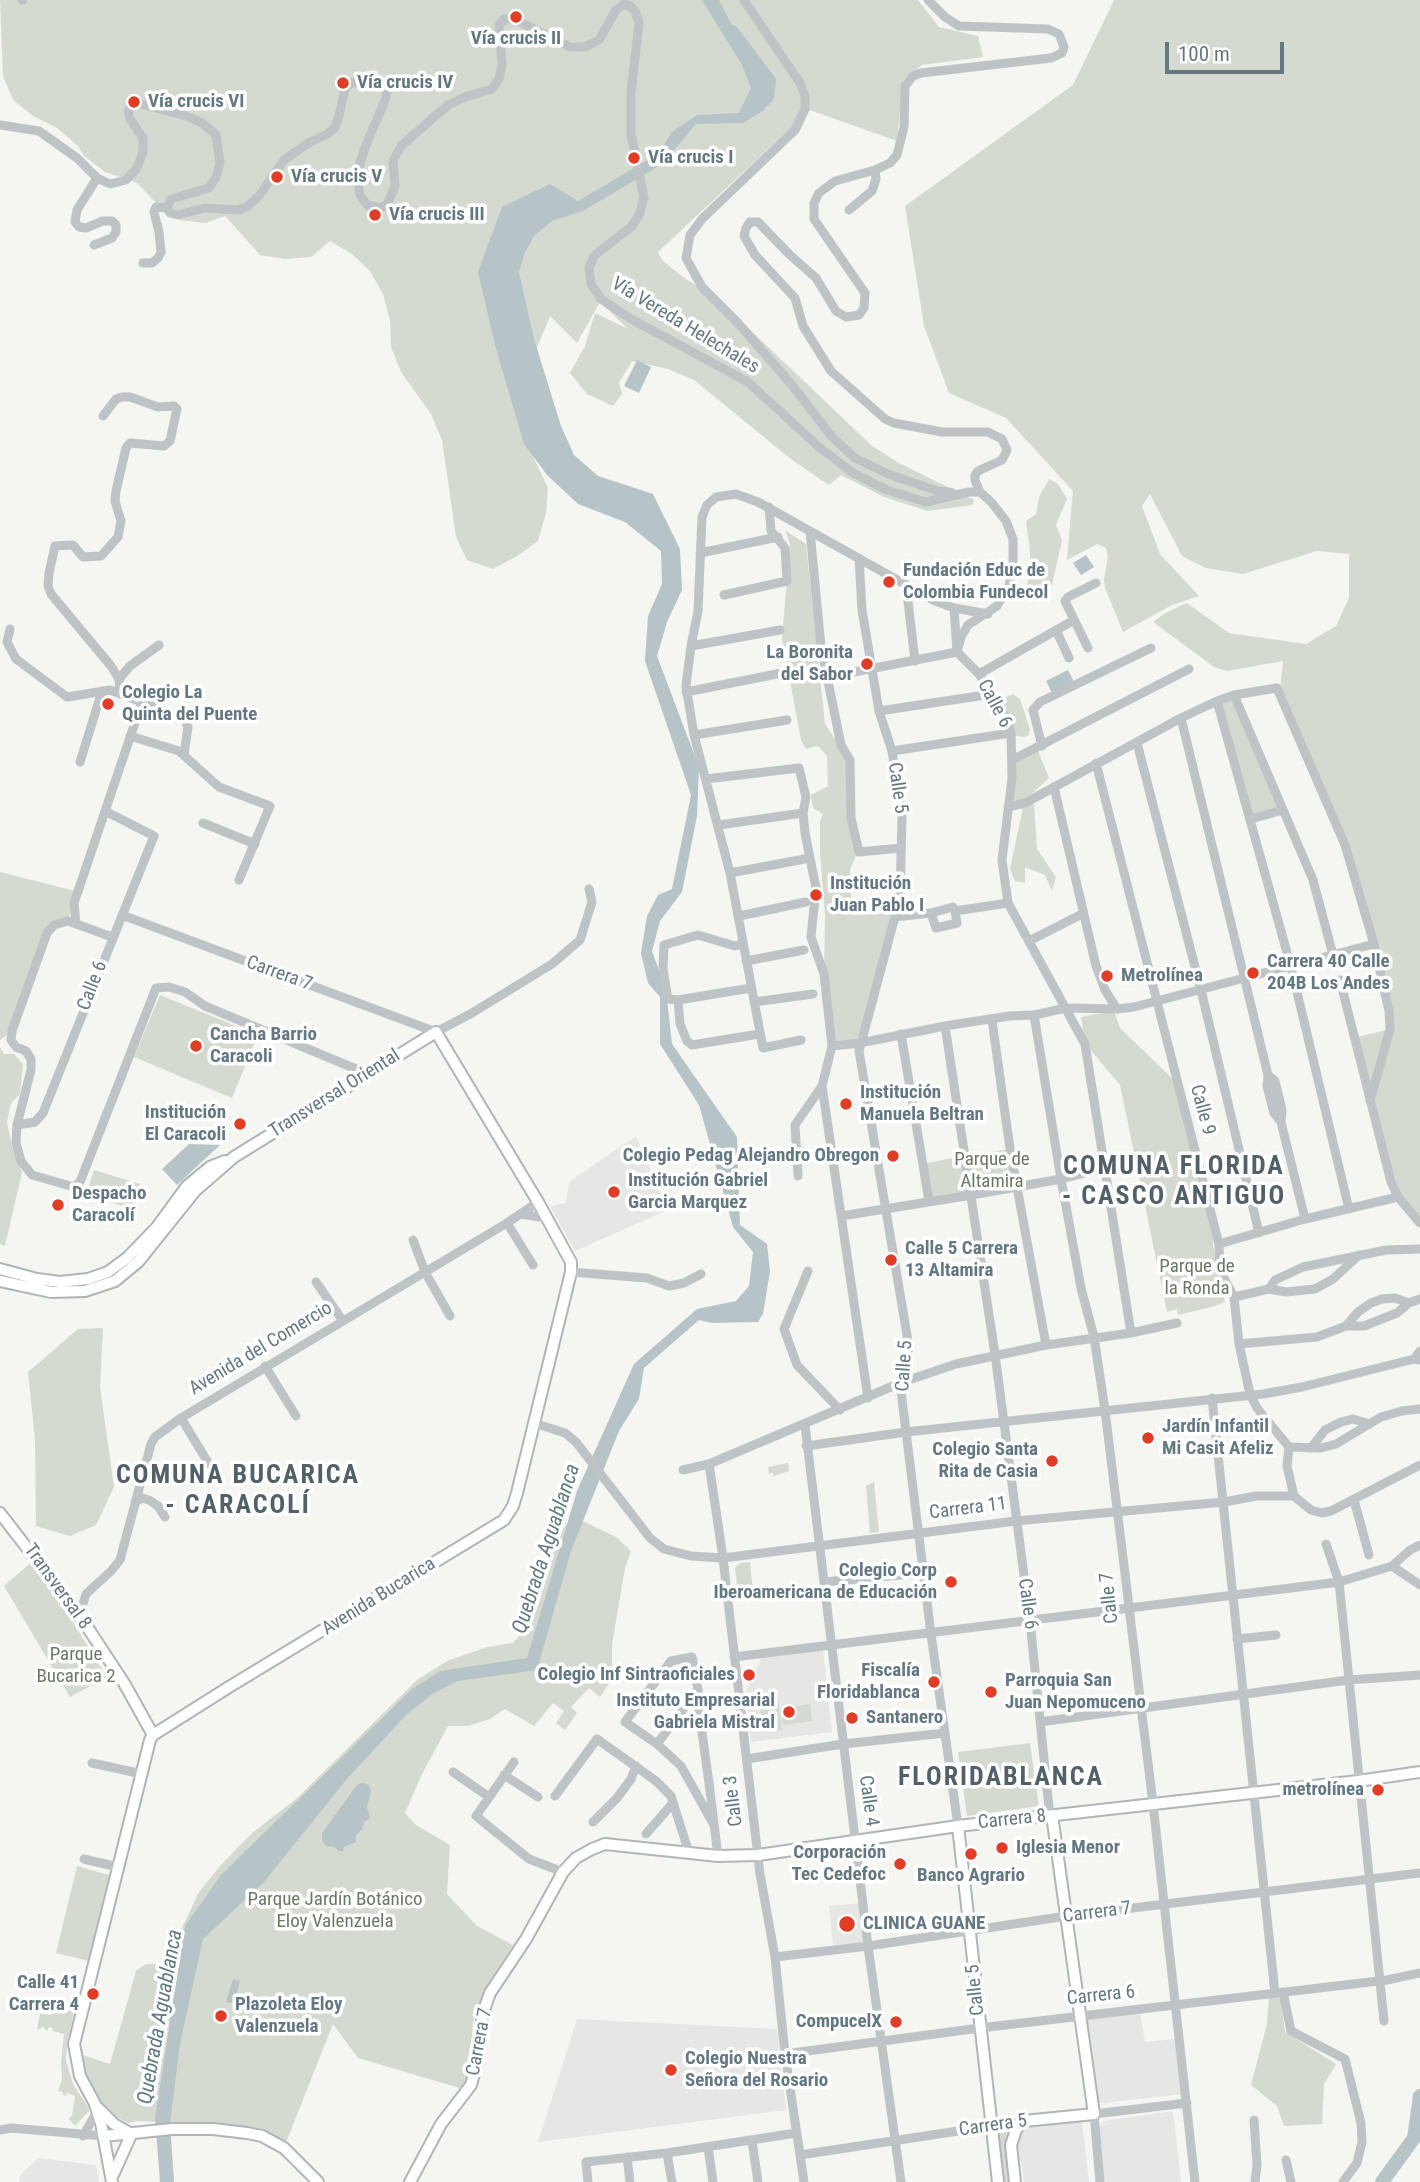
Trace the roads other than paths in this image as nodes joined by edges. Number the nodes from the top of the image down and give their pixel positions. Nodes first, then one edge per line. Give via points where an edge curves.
1 (744, 0) edge
2 (928, 0) edge
3 (0, 125) edge
4 (875, 170) junction
5 (97, 178) junction
6 (167, 208) junction
7 (849, 210) dead end
8 (94, 245) dead end
9 (143, 263) dead end
10 (103, 416) dead end
11 (980, 492) junction
12 (956, 495) junction
13 (769, 507) junction
14 (810, 531) junction
15 (778, 537) junction
16 (700, 553) junction
17 (859, 558) junction
18 (1096, 583) dead end
19 (906, 584) junction
20 (724, 595) dead end
21 (954, 608) junction
22 (988, 614) junction
23 (1074, 620) junction
24 (10, 629) dead end
25 (780, 630) dead end
26 (1056, 630) junction
27 (159, 645) dead end
28 (691, 646) junction
29 (1087, 648) dead end
30 (1151, 648) dead end
31 (957, 652) junction
32 (1069, 658) dead end
33 (915, 661) junction
34 (1189, 669) dead end
35 (873, 670) junction
36 (782, 673) dead end
37 (979, 674) junction
38 (828, 677) junction
39 (119, 679) junction
40 (102, 691) junction
41 (686, 692) junction
42 (120, 694) junction
43 (992, 694) junction
44 (1234, 695) junction
45 (1217, 701) junction
46 (142, 702) junction
47 (879, 711) junction
48 (1181, 718) junction
49 (787, 720) dead end
50 (1010, 733) junction
51 (694, 735) junction
52 (130, 736) junction
53 (1137, 743) junction
54 (1042, 746) junction
55 (892, 751) junction
56 (184, 755) junction
57 (1012, 760) junction
58 (80, 762) dead end
59 (1096, 764) junction
60 (706, 779) junction
61 (1054, 787) junction
62 (1042, 793) junction
63 (1058, 804) junction
64 (1008, 807) junction
65 (1283, 810) junction
66 (107, 812) junction
67 (803, 813) junction
68 (1251, 819) junction
69 (203, 823) dead end
70 (719, 825) junction
71 (255, 844) junction
72 (901, 848) junction
73 (810, 858) junction
74 (730, 873) junction
75 (239, 880) dead end
76 (589, 889) dead end
77 (806, 902) dead end
78 (1008, 903) junction
79 (955, 911) junction
80 (931, 913) junction
81 (1082, 914) junction
82 (122, 915) junction
83 (738, 916) junction
84 (895, 917) junction
85 (76, 924) junction
86 (112, 937) junction
87 (1028, 941) junction
88 (742, 944) junction
89 (1374, 944) junction
90 (804, 950) dead end
91 (1333, 955) junction
92 (746, 961) junction
93 (1291, 967) junction
94 (1243, 979) junction
95 (1340, 980) dead end
96 (751, 988) junction
97 (1200, 990) junction
98 (813, 994) dead end
99 (678, 1000) junction
100 (754, 1002) junction
101 (1156, 1003) junction
102 (1066, 1008) junction
103 (1117, 1009) junction
104 (1034, 1015) junction
105 (992, 1020) junction
106 (945, 1026) junction
107 (436, 1032) junction
108 (759, 1034) junction
109 (901, 1034) junction
110 (800, 1040) dead end
111 (860, 1043) junction
112 (832, 1046) junction
113 (368, 1074) junction
114 (822, 1086) junction
115 (1370, 1101) junction
116 (17, 1125) junction
117 (234, 1157) junction
118 (1105, 1168) junction
119 (798, 1176) dead end
120 (1061, 1178) junction
121 (1016, 1186) junction
122 (972, 1195) junction
123 (1398, 1197) junction
124 (929, 1201) junction
125 (538, 1202) junction
126 (886, 1208) junction
127 (1349, 1209) junction
128 (520, 1214) junction
129 (841, 1216) junction
130 (547, 1218) junction
131 (1305, 1219) junction
132 (507, 1223) junction
133 (1420, 1223) edge
134 (1259, 1233) junction
135 (414, 1240) dead end
136 (1219, 1244) junction
137 (1420, 1249) edge
138 (1359, 1255) junction
139 (533, 1265) dead end
140 (0, 1269) edge
141 (808, 1271) dead end
142 (425, 1272) junction
143 (572, 1272) junction
144 (701, 1274) dead end
145 (0, 1281) edge
146 (316, 1282) dead end
147 (1269, 1289) junction
148 (1234, 1297) junction
149 (1420, 1299) edge
150 (1409, 1303) junction
151 (450, 1316) dead end
152 (343, 1321) junction
153 (1177, 1323) dead end
154 (1346, 1326) junction
155 (1131, 1333) junction
156 (1094, 1337) junction
157 (1239, 1344) junction
158 (1046, 1345) junction
159 (995, 1354) junction
160 (1418, 1357) edge
161 (265, 1366) junction
162 (900, 1383) junction
163 (1250, 1394) junction
164 (868, 1398) junction
165 (1212, 1398) junction
166 (1420, 1409) edge
167 (840, 1410) junction
168 (1105, 1410) junction
169 (296, 1416) dead end
170 (181, 1418) junction
171 (1003, 1422) junction
172 (534, 1423) junction
173 (1370, 1424) junction
174 (805, 1425) junction
175 (906, 1432) junction
176 (806, 1446) junction
177 (1289, 1447) junction
178 (1311, 1448) junction
179 (209, 1464) dead end
180 (709, 1464) junction
181 (1420, 1465) edge
182 (683, 1470) dead end
183 (1294, 1496) junction
184 (1354, 1500) junction
185 (135, 1502) junction
186 (1224, 1502) junction
187 (1116, 1512) junction
188 (0, 1513) edge
189 (165, 1517) dead end
190 (1016, 1521) junction
191 (918, 1533) junction
192 (1326, 1544) dead end
193 (819, 1545) junction
194 (1420, 1545) edge
195 (1369, 1555) dead end
196 (723, 1558) junction
197 (1392, 1566) junction
198 (923, 1573) junction
199 (824, 1582) junction
200 (1339, 1582) junction
201 (1420, 1585) edge
202 (64, 1594) junction
203 (86, 1594) junction
204 (1232, 1595) junction
205 (1128, 1607) junction
206 (82, 1619) junction
207 (1030, 1621) junction
208 (931, 1634) junction
209 (1276, 1636) dead end
210 (1237, 1639) junction
211 (832, 1645) junction
212 (734, 1657) junction
213 (1420, 1675) edge
214 (1348, 1680) junction
215 (698, 1689) junction
216 (1243, 1695) junction
217 (1141, 1709) junction
218 (1040, 1722) junction
219 (945, 1733) junction
220 (153, 1735) junction
221 (657, 1744) junction
222 (843, 1744) junction
223 (747, 1759) junction
224 (514, 1762) dead end
225 (92, 1763) dead end
226 (636, 1766) junction
227 (453, 1772) dead end
228 (1420, 1772) edge
229 (142, 1774) junction
230 (504, 1775) junction
231 (1358, 1781) junction
232 (1253, 1793) junction
233 (555, 1796) dead end
234 (489, 1797) junction
235 (538, 1797) dead end
236 (673, 1803) junction
237 (1153, 1804) junction
238 (1052, 1815) junction
239 (593, 1822) dead end
240 (714, 1825) junction
241 (958, 1826) junction
242 (646, 1834) dead end
243 (857, 1842) junction
244 (605, 1844) joint
245 (689, 1853) junction
246 (758, 1855) junction
247 (718, 1856) junction
248 (84, 1859) dead end
249 (118, 1867) junction
250 (563, 1872) junction
251 (1420, 1873) edge
252 (1369, 1880) junction
253 (1263, 1893) junction
254 (1164, 1904) junction
255 (1067, 1916) junction
256 (970, 1930) junction
257 (868, 1946) junction
258 (775, 1957) junction
259 (1420, 1973) edge
260 (1381, 1981) junction
261 (1279, 1992) junction
262 (1176, 2006) junction
263 (1080, 2016) junction
264 (1384, 2021) dead end
265 (981, 2028) junction
266 (882, 2042) junction
267 (785, 2054) junction
268 (1187, 2103) junction
269 (95, 2104) junction
270 (1094, 2113) junction
271 (1254, 2120) dead end
272 (1024, 2121) junction
273 (991, 2126) junction
274 (0, 2130) edge
275 (796, 2133) junction
276 (130, 2134) junction
277 (107, 2135) junction
278 (83, 2136) junction
279 (751, 2141) junction
280 (895, 2141) junction
281 (708, 2147) junction
282 (667, 2153) junction
283 (800, 2155) junction
284 (626, 2157) junction
285 (1286, 2160) dead end
286 (112, 2180) edge
287 (318, 2182) edge
288 (410, 2182) edge
289 (588, 2182) edge
290 (630, 2182) edge
291 (672, 2182) edge
292 (713, 2182) edge
293 (758, 2182) edge
294 (804, 2182) edge
295 (901, 2182) edge
296 (998, 2182) edge
297 (1015, 2182) edge
298 (1100, 2182) edge
299 (1195, 2182) edge
300 (1255, 2182) edge
301 (1291, 2182) edge
302 (1343, 2182) edge

1 - 12 street via 800,83 805,109 795,130 702,219 690,235 686,258 702,287 855,458 888,474
2 - 4 street via 959,26 1048,29 1059,34 1064,47 1051,58 913,76 905,86 904,127 897,155
3 - 5 street via 39,131
4 - 7 street via 872,191
4 - 11 street via 825,186 813,212 817,226 865,293 859,315 846,317 836,311 816,278 765,226 750,222 744,236 755,255 795,298 803,326 831,371 885,419 942,432 988,432 1003,439 1007,450 1002,460 975,475
5 - 6 street via 110,184 126,180 137,168 143,138 130,119 131,105 169,110 202,122 216,135 220,163 216,177 209,188 171,199
5 - 8 street via 77,209 75,222 86,228 112,221 116,232
6 - 9 street via 156,207 155,212 158,258
6 - 12 street, Vía Vereda Helechales via 178,215 248,206 284,160 335,127 345,89 368,80 378,82 386,90 386,98 360,163 358,189 367,205 380,208 391,196 393,161 401,146 448,106 492,89 499,79 499,25 504,19 514,19 570,47 586,47 599,40 616,9 630,6 639,23 631,134 644,198 632,226 594,256 589,268 591,284 601,299 631,319 747,382 853,473 926,502
10 - 39 street via 122,397 177,409 170,441 164,446 130,443 126,448 115,501 121,521 118,537 102,556 83,557 73,545 55,546 49,573 51,594
11 - 12 street, Vía Vereda Helechales
11 - 22 street via 1006,521 1014,548 1009,586
13 - 14 street
13 - 15 street via 769,525
13 - 16 street via 736,494 716,497 702,517
14 - 17 street
14 - 38 street
15 - 16 street
15 - 20 street via 785,548 787,581
16 - 28 street via 698,611
17 - 19 street
17 - 35 street, Calle 5
18 - 23 street via 1066,599
19 - 21 street
19 - 33 street
21 - 22 street
21 - 31 street
22 - 31 street via 968,625
23 - 26 street
23 - 29 street
24 - 40 street via 7,642 16,659 67,697
25 - 28 street
26 - 32 street
26 - 37 street
27 - 39 street
28 - 41 street
30 - 54 street via 1040,702 1033,710
31 - 33 street
31 - 37 street, Calle 6
33 - 35 street
34 - 54 street
35 - 38 street
35 - 47 street, Calle 5
36 - 41 street
37 - 43 street, Calle 6
38 - 72 street via 841,745 850,760 851,818 859,852
39 - 42 street
40 - 42 street
40 - 58 street
41 - 51 street
42 - 46 street
43 - 47 street
43 - 50 street, Calle 6
44 - 45 street
44 - 65 street
44 - 89 street via 1277,688 1338,827
45 - 48 street
45 - 68 street
46 - 52 street
46 - 56 street via 184,718 188,727
47 - 55 street, Calle 5
48 - 53 street
48 - 94 street
49 - 51 street
50 - 55 street
50 - 57 street, Calle 6
51 - 60 street
52 - 56 street
52 - 66 street
53 - 59 street
53 - 97 street
54 - 57 street
55 - 72 street, Calle 5 via 900,794
56 - 71 street via 219,787 270,806
57 - 64 street, Calle 6
59 - 61 street
59 - 101 street, Calle 9
60 - 67 street via 799,768 806,797
60 - 70 street
61 - 62 street
61 - 63 street
62 - 63 street
62 - 64 street
63 - 81 street
64 - 78 street via 1002,860
65 - 68 street
65 - 91 street via 1313,880
66 - 82 street, Calle 6 via 153,836
66 - 85 street via 74,903
67 - 70 street
67 - 73 street
68 - 93 street
69 - 71 street
70 - 74 street
71 - 75 street
72 - 84 street, Calle 5
73 - 74 street
73 - 112 street via 816,888 811,937 824,974
74 - 83 street
76 - 107 street via 592,902 580,940 552,964
77 - 83 street
78 - 79 street
78 - 87 street
79 - 80 street via 953,907
79 - 80 street via 957,923 936,928
80 - 84 street
81 - 87 street
81 - 103 street via 1096,966
82 - 86 street, Calle 6
82 - 107 street, Carrera 7
83 - 88 street
84 - 111 street, Calle 5
85 - 86 street
85 - 116 street via 54,925 47,933 12,1031 11,1040 26,1051 31,1070
86 - 116 street, Calle 6 via 43,1113 35,1122
87 - 102 street
88 - 92 street
88 - 99 street via 734,946 698,935 664,945 668,999
89 - 91 street
89 - 115 street via 1390,1028
90 - 92 street
91 - 93 street
92 - 96 street
93 - 94 street
93 - 127 street
94 - 97 street
94 - 131 street via 1267,1086 1281,1122
95 - 115 street
96 - 99 street
96 - 100 street
97 - 101 street
97 - 134 street
98 - 100 street
99 - 108 street via 680,1024 692,1045
100 - 108 street
101 - 103 street
101 - 136 street, Calle 9
102 - 103 street
102 - 104 street
102 - 118 street via 1088,1055
104 - 105 street
104 - 120 street, Calle 7
105 - 106 street
105 - 121 street
106 - 109 street
106 - 122 street, Calle 6
107 - 113 main road, Transversal Oriental
107 - 125 main road
108 - 110 street via 763,1048
109 - 111 street
109 - 124 street
111 - 112 street
111 - 126 street, Calle 5
112 - 114 street
113 - 116 street via 205,1006 185,992 156,988 80,1182 74,1187 32,1175 20,1161
113 - 117 main road, Transversal Oriental
114 - 119 street via 795,1125
114 - 129 street
115 - 123 street
117 - 140 main road, Transversal Oriental via 210,1167 187,1186 157,1227 108,1272 60,1282
117 - 145 main road, Transversal Oriental via 195,1191 138,1262 115,1280 85,1291 51,1292
118 - 120 street
118 - 155 street
120 - 121 street
120 - 156 street, Calle 7 via 1080,1288
121 - 122 street
121 - 158 street
122 - 124 street
122 - 159 street, Calle 6
123 - 127 street
123 - 133 street
124 - 126 street
125 - 128 street, Avenida del Comercio
125 - 130 main road
126 - 129 street
126 - 162 street, Calle 5 via 909,1347
127 - 131 street
128 - 130 street
128 - 132 street, Avenida del Comercio
129 - 164 street
130 - 143 main road
131 - 134 street
132 - 139 street
132 - 142 street, Avenida del Comercio
134 - 136 street
135 - 142 street
136 - 148 street, Calle 9 via 1220,1271
137 - 138 street
138 - 147 street via 1303,1267 1275,1280
138 - 147 street via 1315,1289
141 - 167 street via 784,1329 797,1365
142 - 151 street
142 - 152 street, Avenida del Comercio
143 - 144 street via 647,1278 669,1286
143 - 172 main road, Avenida Bucarica
146 - 152 street
147 - 148 street
148 - 157 street, Calle 9
149 - 150 street
150 - 154 street via 1383,1320
150 - 154 street via 1395,1298 1371,1303
152 - 161 street, Avenida del Comercio
153 - 155 street
154 - 157 street via 1317,1336
155 - 156 street
156 - 158 street
156 - 168 street, Calle 7
157 - 163 street, Calle 9
158 - 159 street
159 - 162 street
159 - 171 street, Calle 6
160 - 163 street via 1302,1387
161 - 169 street
161 - 170 street, Avenida del Comercio
162 - 164 street
162 - 175 street, Calle 5
163 - 165 street
163 - 177 street, Calle 9
164 - 167 street
165 - 168 street
165 - 186 street
166 - 173 street via 1381,1417
167 - 174 street
168 - 171 street
168 - 187 street, Calle 7
170 - 179 street
170 - 185 street, Avenida del Comercio via 151,1444
171 - 175 street
171 - 190 street, Calle 6
172 - 196 street, Carrera 11 via 565,1433 576,1442 650,1538 664,1549
172 - 220 main road, Avenida Bucarica via 513,1506 504,1520
173 - 178 street via 1336,1444
173 - 178 street via 1353,1419 1341,1422 1325,1430
174 - 176 street, Calle 4
174 - 180 street
175 - 176 street
175 - 191 street, Calle 5
176 - 193 street, Calle 4
177 - 178 street
177 - 183 street via 1287,1466
180 - 182 street
180 - 196 street, Calle 3
181 - 184 street
183 - 184 street via 1322,1513
183 - 186 street, Carrera 11
184 - 195 street
185 - 189 street via 149,1500
185 - 203 street, Avenida del Comercio via 120,1560
186 - 187 street, Carrera 11 via 1200,1499
186 - 204 street
187 - 190 street, Carrera 11
187 - 205 street, Calle 7
188 - 202 main road, Transversal 8
190 - 191 street, Carrera 11
190 - 207 street, Calle 6
191 - 193 street, Carrera 11
191 - 198 street, Calle 5
192 - 200 street
193 - 196 street, Carrera 11
193 - 199 street, Calle 4
194 - 197 street
196 - 212 street, Calle 3
197 - 200 street
197 - 201 street
198 - 199 street
198 - 208 street, Calle 5
199 - 211 street, Calle 4
200 - 204 street
200 - 214 street
202 - 203 street
202 - 206 main road, Transversal 8
203 - 206 street
204 - 205 street
204 - 210 street
205 - 207 street
205 - 217 street, Calle 7
206 - 220 main road, Transversal 8
207 - 208 street
207 - 218 street, Calle 6
208 - 211 street
208 - 219 street, Calle 5
209 - 210 street
210 - 216 street
211 - 212 street
211 - 222 street, Calle 4
212 - 223 street, Calle 3
213 - 214 street
214 - 216 street
214 - 231 street
215 - 221 street
215 - 221 street via 692,1657 671,1661 625,1722
215 - 240 street
216 - 217 street
216 - 232 street
217 - 218 street
217 - 237 street, Calle 7
218 - 238 street, Calle 6
219 - 222 street
219 - 241 street, Calle 5
220 - 229 main road
221 - 240 street via 681,1766
222 - 223 street
222 - 243 street, Calle 4
223 - 246 street, Calle 3
224 - 230 street
225 - 229 street
226 - 233 street via 597,1739
226 - 236 street via 656,1780
226 - 239 street via 617,1798
227 - 234 street
228 - 231 main road, Carrera 8
229 - 249 main road
230 - 234 street
230 - 235 street
231 - 232 main road, Carrera 8
231 - 252 street
232 - 237 main road, Carrera 8
232 - 253 street
234 - 250 street via 477,1816 529,1860
236 - 242 street
236 - 245 street
237 - 238 main road, Carrera 8
237 - 254 street, Calle 7
238 - 241 main road, Carrera 8
238 - 255 main road, Calle 6
240 - 247 street
241 - 243 main road, Carrera 8
241 - 256 main road, Calle 5
243 - 246 main road, Carrera 8
243 - 257 street, Calle 4
244 - 245 main road, Carrera 8
244 - 250 main road, Carrera 7 via 576,1858
245 - 247 main road, Carrera 8
246 - 247 main road, Carrera 8
246 - 258 street, Calle 3
248 - 249 street
249 - 269 main road via 74,2044 80,2076
250 - 288 main road, Carrera 7 via 490,1993 471,2085 441,2124
251 - 252 street, Carrera 7
252 - 253 street, Carrera 7
252 - 260 street
253 - 254 street, Carrera 7
253 - 261 street
254 - 255 street, Carrera 7
254 - 262 street, Calle 7
255 - 256 street, Carrera 7
255 - 263 main road, Calle 6
256 - 257 street, Carrera 7
256 - 265 main road, Calle 5
257 - 258 street, Carrera 7
257 - 266 street, Calle 4
258 - 267 street, Calle 3
259 - 260 street, Carrera 6
260 - 261 street, Carrera 6
260 - 264 street
261 - 262 street, Carrera 6
261 - 302 street via 1295,2035 1345,2059 1362,2142 1357,2163
262 - 263 street, Carrera 6
262 - 268 street, Calle 7
263 - 265 street, Carrera 6
263 - 270 main road, Calle 6
265 - 266 street, Carrera 6
265 - 273 main road, Calle 5
266 - 267 street, Carrera 6
266 - 280 street, Calle 4
267 - 275 street, Calle 3
268 - 270 street, Carrera 5
268 - 299 street, Calle 7
269 - 276 main road
269 - 277 main road
269 - 278 street via 95,2115
270 - 272 main road, Carrera 5
270 - 298 street, Calle 6
271 - 300 street
272 - 273 street, Carrera 5
272 - 297 main road via 1011,2145
273 - 280 street, Carrera 5
273 - 296 main road, Calle 5
274 - 278 street
275 - 279 street
275 - 283 street, Calle 3
276 - 277 main road
276 - 286 main road
276 - 287 main road via 222,2131 262,2137 284,2148
277 - 278 street
277 - 286 main road
279 - 281 street
279 - 293 street
280 - 283 street, Carrera 5
280 - 295 street, Calle 4
281 - 282 street
281 - 292 street
282 - 284 street
282 - 291 street
283 - 294 street, Calle 3
284 - 289 street via 586,2162
284 - 290 street
285 - 301 street

